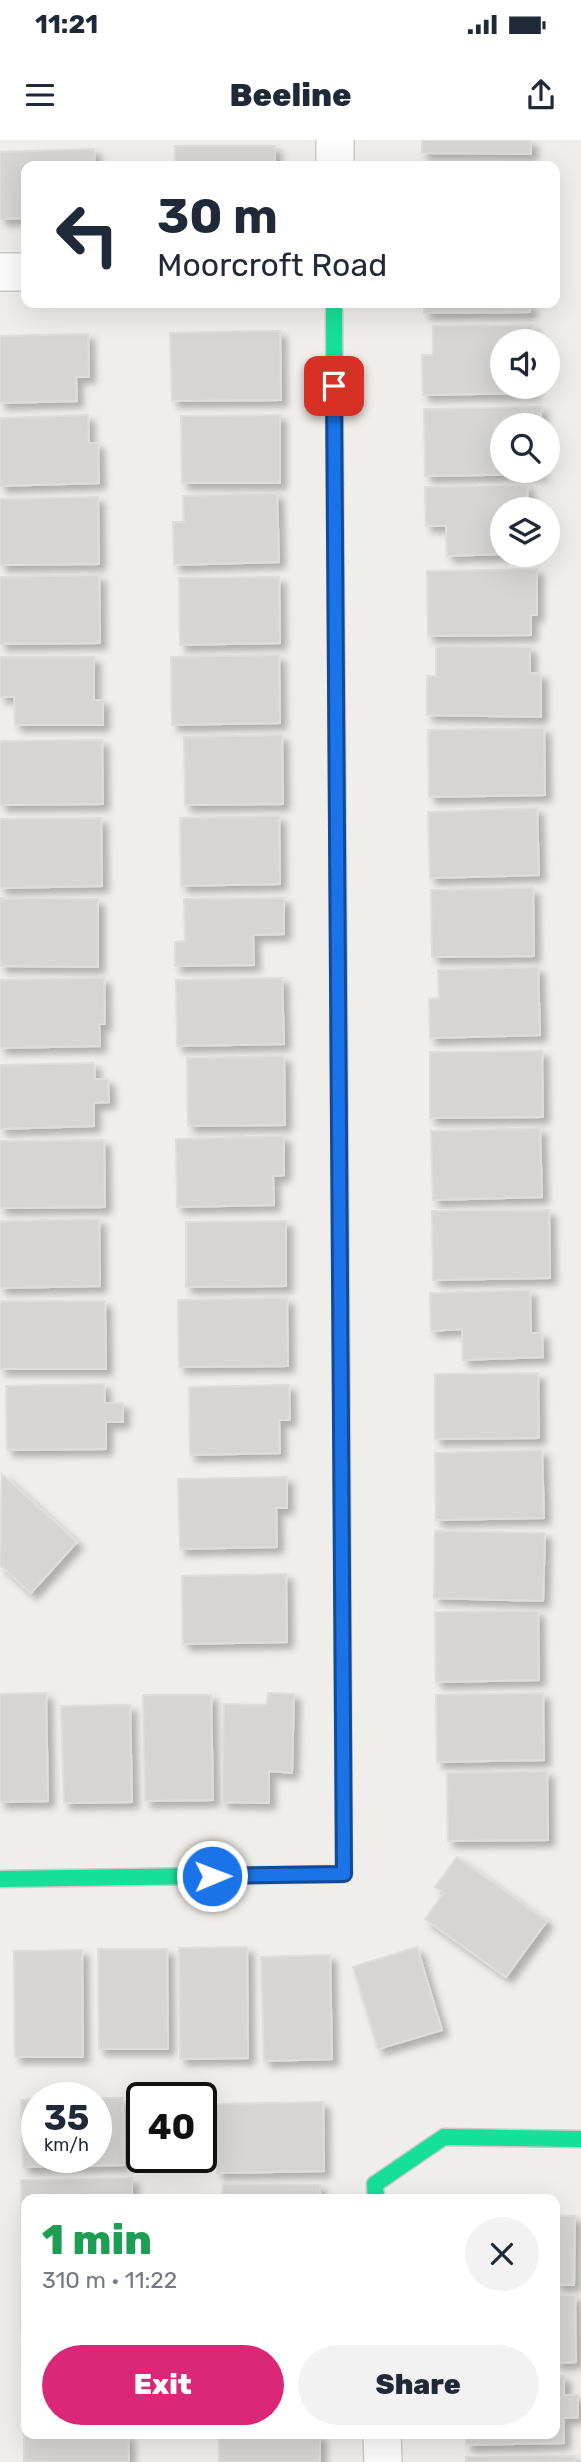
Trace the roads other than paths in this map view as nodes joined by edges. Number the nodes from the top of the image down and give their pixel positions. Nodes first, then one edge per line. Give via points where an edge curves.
1 (335, 140) edge
2 (335, 161) edge
3 (0, 272) edge
4 (21, 272) edge
5 (334, 308) edge
6 (0, 1879) edge
7 (581, 2139) edge
8 (376, 2192) edge
9 (382, 2439) edge
10 (383, 2462) edge

1 - 2 street
3 - 4 street
5 - 6 street via 344,1874
7 - 8 street via 444,2137
9 - 10 street

